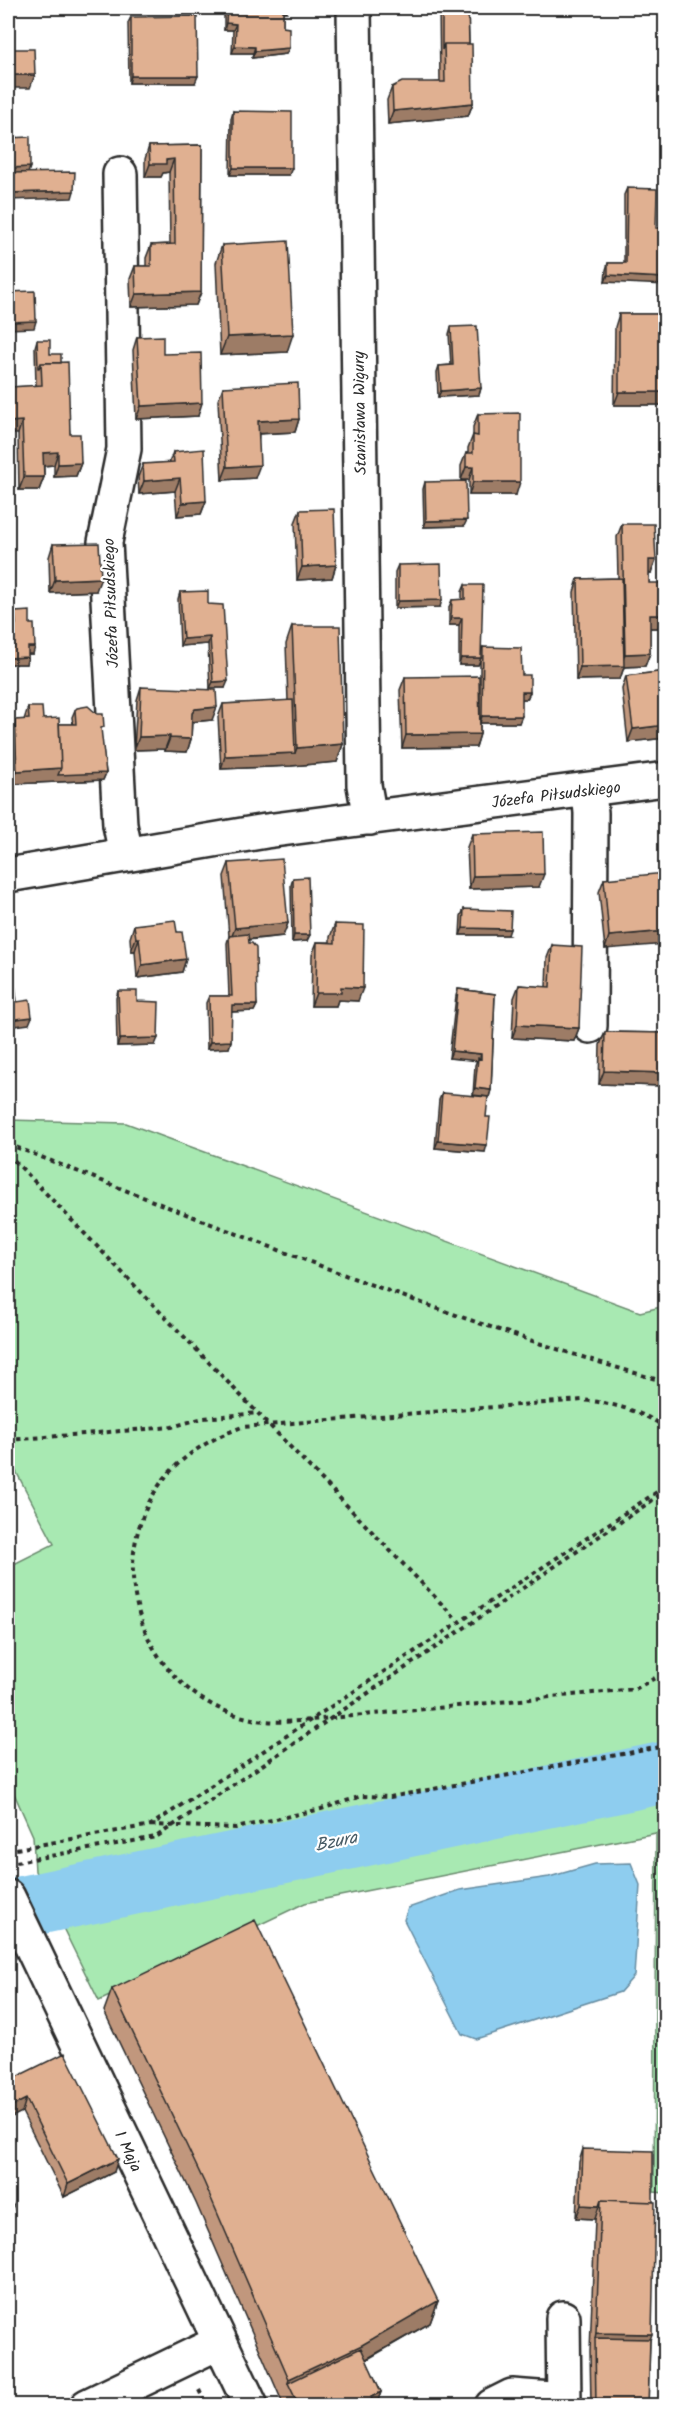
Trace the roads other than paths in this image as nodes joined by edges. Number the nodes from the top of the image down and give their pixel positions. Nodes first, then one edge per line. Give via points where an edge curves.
1 (354, 8) edge
2 (120, 174) dead end
3 (666, 779) edge
4 (589, 790) junction
5 (370, 818) junction
6 (126, 854) junction
7 (8, 875) edge
8 (590, 1026) dead end
9 (8, 1897) edge
10 (564, 2318) dead end
11 (220, 2342) junction
12 (564, 2403) edge
13 (87, 2406) edge
14 (251, 2406) edge
15 (492, 2406) edge

1 - 5 street, Stanisława Wigury via 364,785
2 - 6 street, Józefa Piłsudskiego via 124,449 105,542 120,825
3 - 4 street, Józefa Piłsudskiego
4 - 5 street, Józefa Piłsudskiego
4 - 8 street
5 - 6 street, Józefa Piłsudskiego
6 - 7 street, Józefa Piłsudskiego
9 - 11 street, 1 Maja
10 - 12 street
11 - 13 street
11 - 14 street, 1 Maja
12 - 15 street via 512,2396

